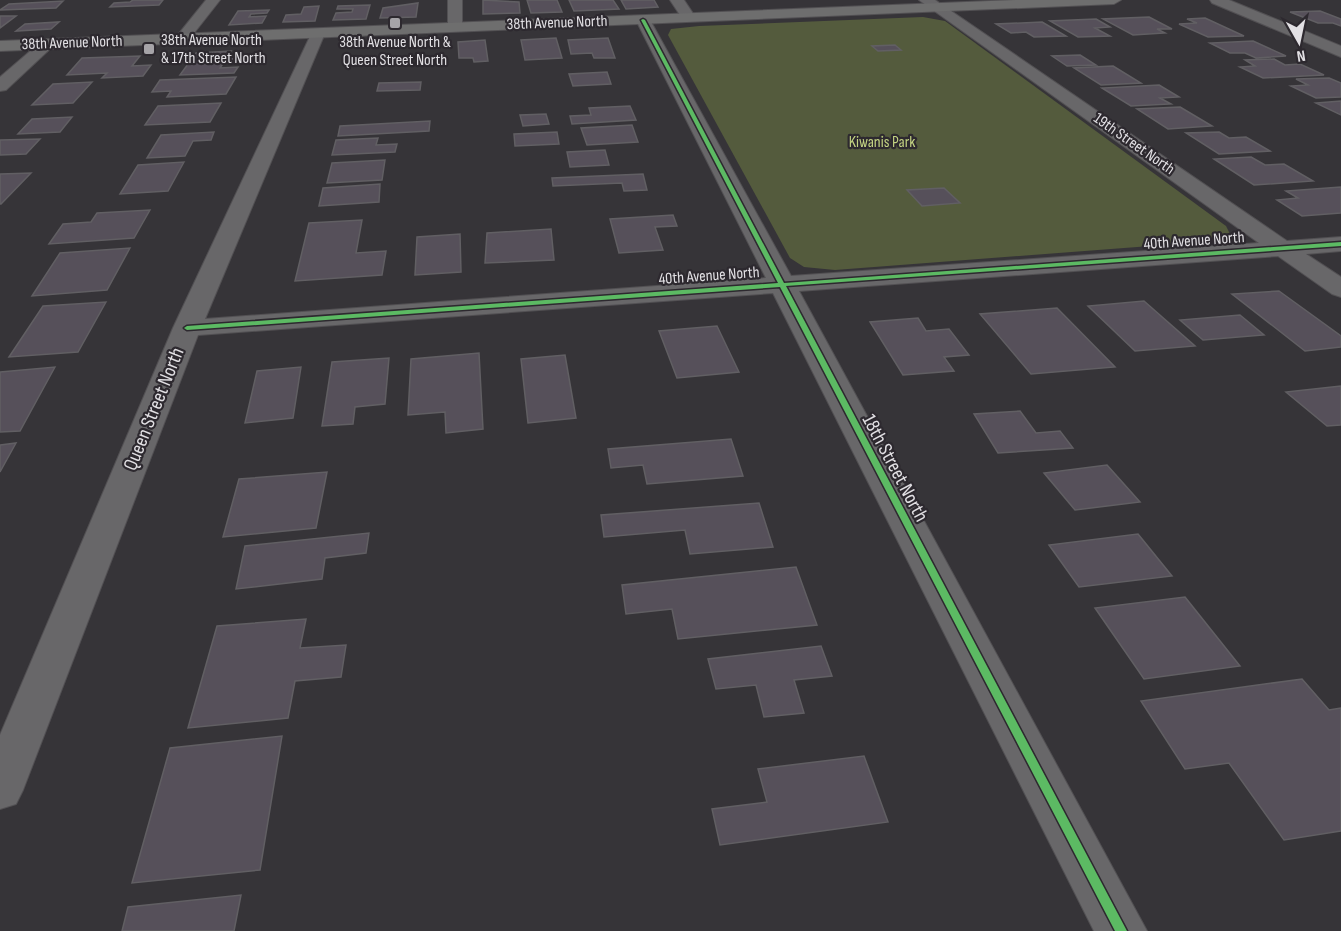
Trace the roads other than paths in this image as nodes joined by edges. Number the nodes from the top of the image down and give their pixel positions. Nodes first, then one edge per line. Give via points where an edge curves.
1 (213, 0) edge
2 (455, 0) edge
3 (677, 0) edge
4 (1114, 0) edge
5 (1217, 0) edge
6 (932, 4) edge
7 (689, 18) junction
8 (643, 20) junction
9 (455, 27) junction
10 (318, 33) junction
11 (182, 39) junction
12 (47, 44) junction
13 (0, 46) edge
14 (1341, 52) edge
15 (0, 86) edge
16 (1341, 244) edge
17 (1284, 249) junction
18 (780, 284) junction
19 (1341, 289) edge
20 (187, 328) junction
21 (0, 790) edge
22 (1121, 931) edge

1 - 11 street
2 - 9 street
3 - 7 street
4 - 6 main road, 38th Avenue North
5 - 14 street
6 - 7 main road, 38th Avenue North
6 - 17 street, 19th Street North
7 - 8 main road, 38th Avenue North
8 - 9 main road, 38th Avenue North
8 - 18 street, 18th Street North
9 - 10 main road, 38th Avenue North
10 - 11 main road, 38th Avenue North
10 - 20 street, Queen Street North
11 - 12 main road, 38th Avenue North
12 - 13 main road, 38th Avenue North
12 - 15 street
16 - 17 street, 40th Avenue North
17 - 18 street, 40th Avenue North
17 - 19 street, 19th Street North
18 - 20 street, 40th Avenue North
18 - 22 street, 18th Street North
20 - 21 street, Queen Street North

